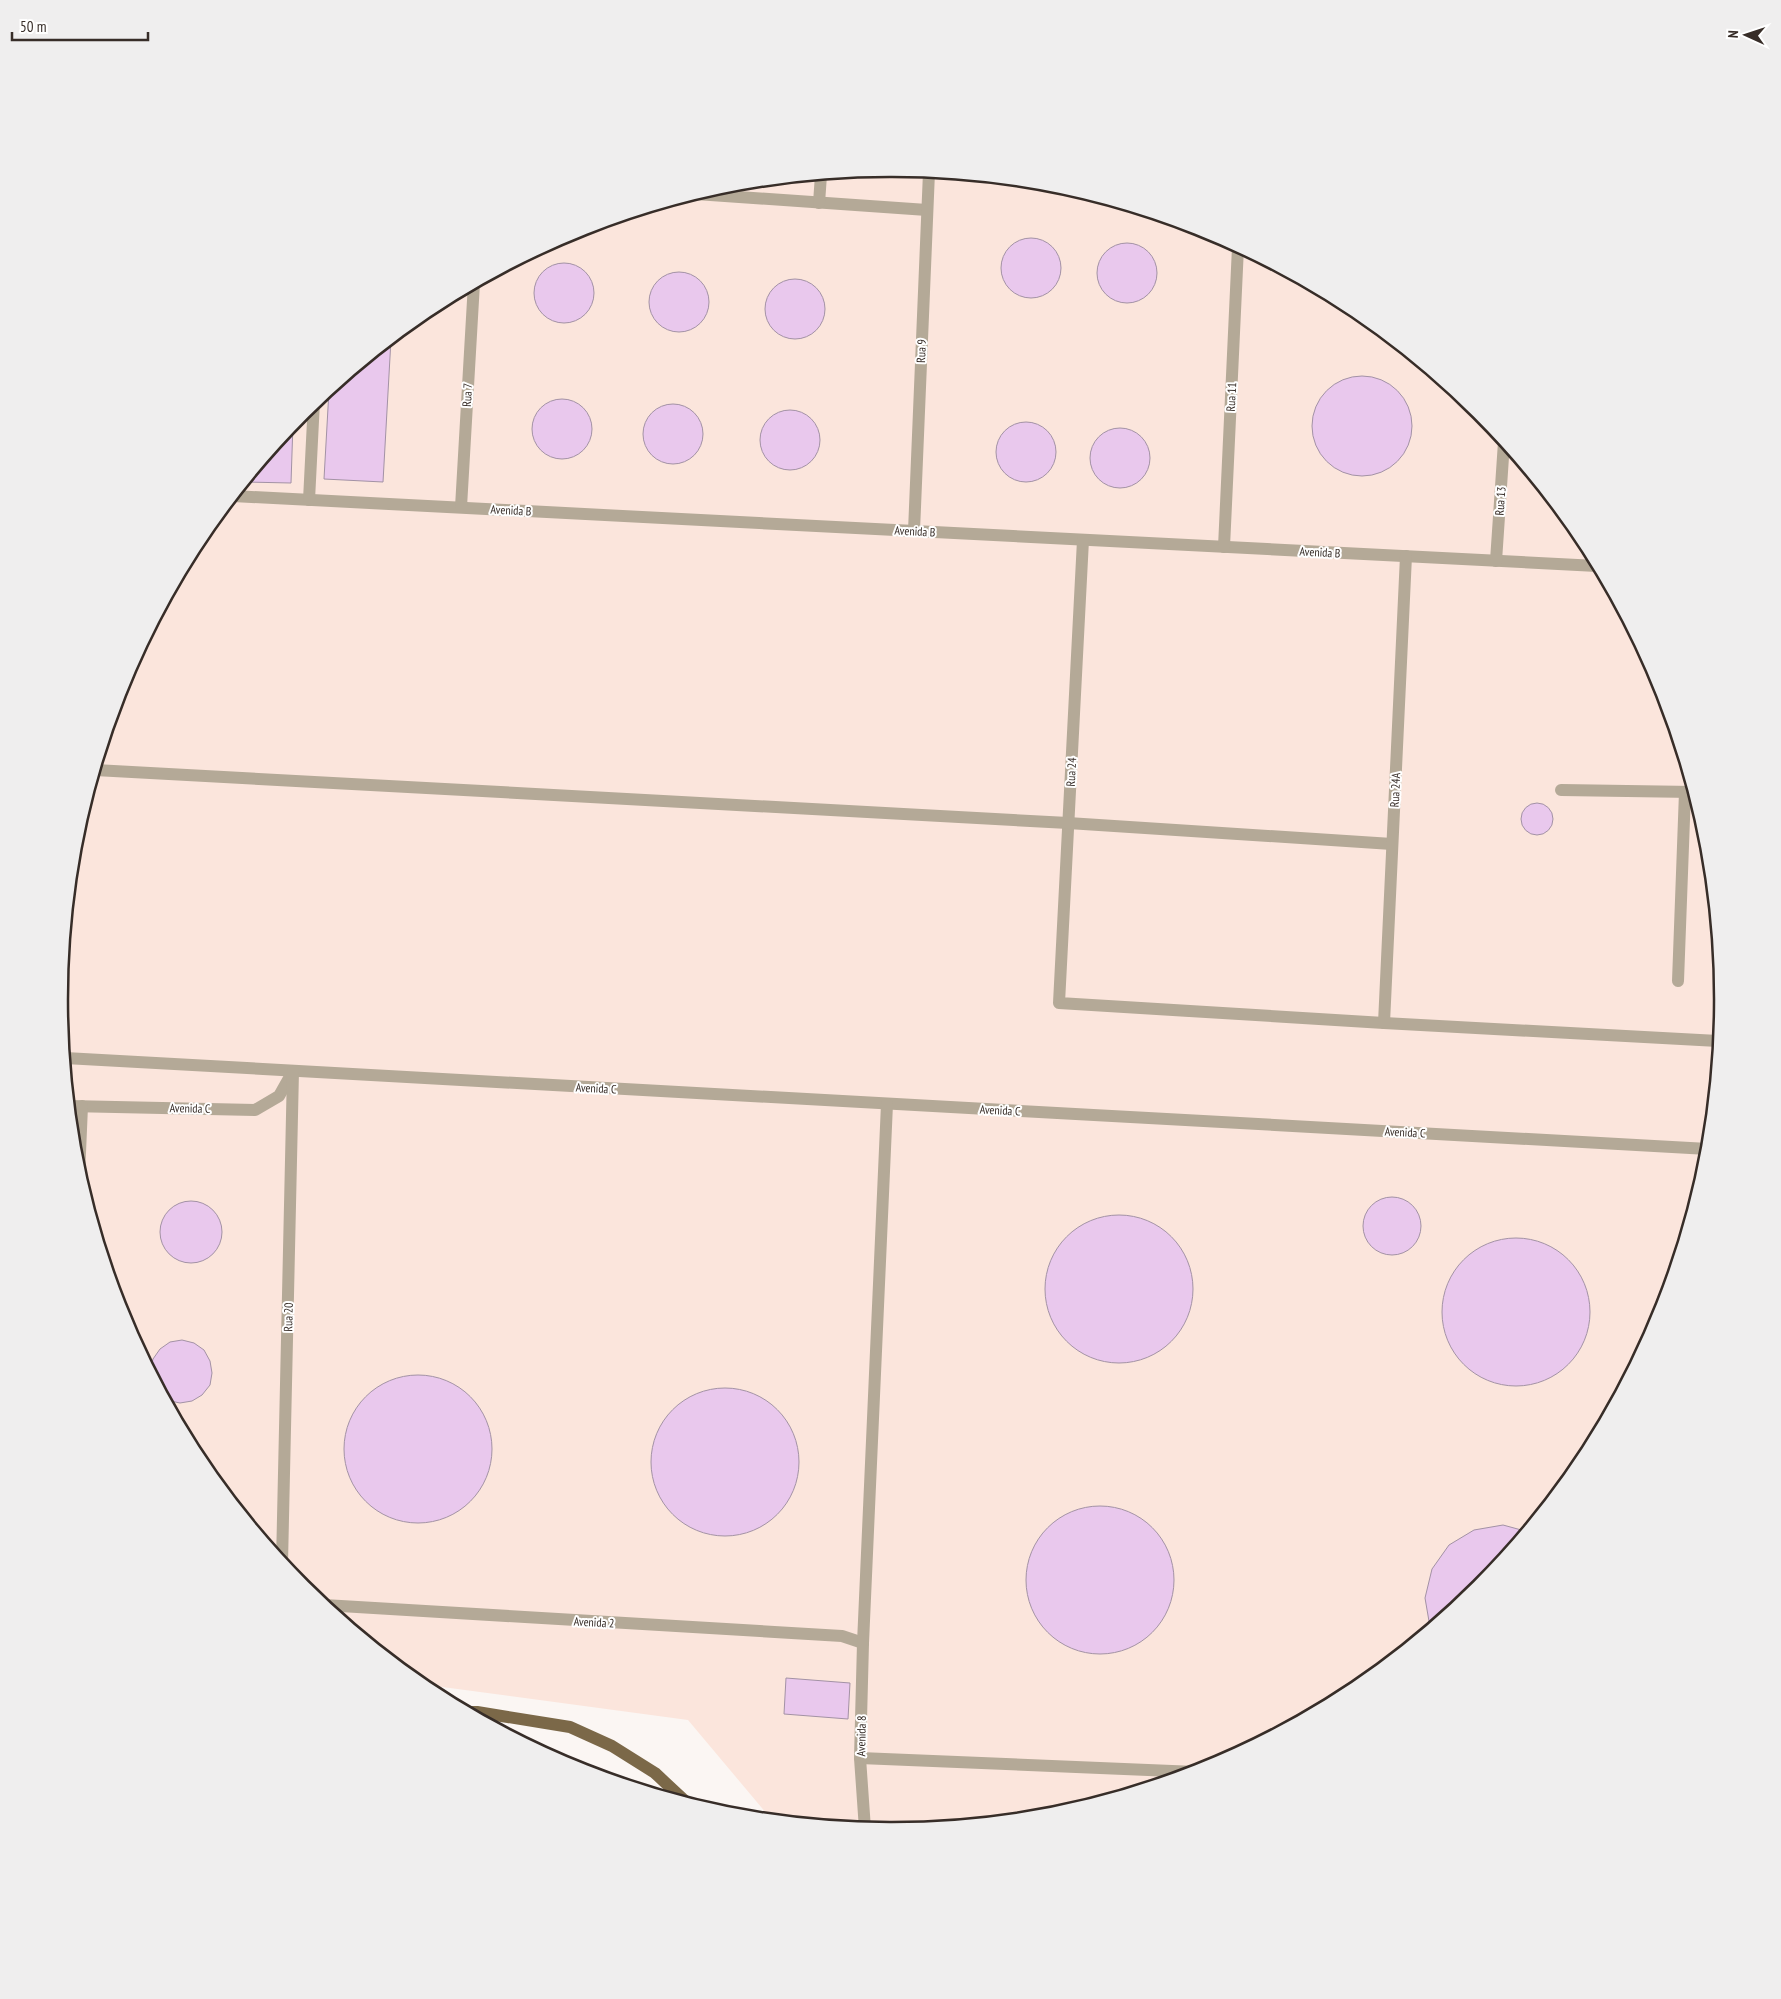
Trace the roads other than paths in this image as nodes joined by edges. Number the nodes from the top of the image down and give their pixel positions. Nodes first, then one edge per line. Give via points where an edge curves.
1 (929, 178) edge
2 (821, 180) edge
3 (716, 195) edge
4 (819, 203) junction
5 (927, 210) junction
6 (1238, 253) edge
7 (474, 290) edge
8 (310, 417) edge
9 (1503, 451) edge
10 (239, 496) edge
11 (309, 500) junction
12 (460, 507) junction
13 (914, 531) junction
14 (1083, 540) junction
15 (1224, 547) junction
16 (1406, 556) junction
17 (1496, 561) junction
18 (1589, 566) edge
19 (101, 770) edge
20 (1561, 790) dead end
21 (1686, 792) edge
22 (1689, 800) edge
23 (1068, 823) junction
24 (1392, 844) junction
25 (1678, 981) dead end
26 (1384, 1023) junction
27 (1712, 1041) edge
28 (70, 1058) edge
29 (293, 1071) junction
30 (887, 1104) junction
31 (76, 1106) edge
32 (1700, 1149) edge
33 (282, 1553) edge
34 (336, 1607) edge
35 (863, 1643) junction
36 (480, 1712) edge
37 (860, 1758) junction
38 (1176, 1771) edge
39 (678, 1794) edge
40 (864, 1822) edge

1 - 5 lane, Rua 9
2 - 4 lane
3 - 4 lane
4 - 5 lane
5 - 13 lane, Rua 9
6 - 15 lane, Rua 11
7 - 12 lane, Rua 7
8 - 11 lane
9 - 17 lane, Rua 13
10 - 11 lane, Avenida B
11 - 12 lane, Avenida B
12 - 13 lane, Avenida B
13 - 14 lane, Avenida B
14 - 15 lane, Avenida B
14 - 23 lane, Rua 24
15 - 16 lane, Avenida B
16 - 17 lane, Avenida B
16 - 24 lane, Rua 24A
17 - 18 lane, Avenida B
19 - 23 lane
20 - 21 lane
22 - 25 lane
23 - 24 lane
23 - 26 lane, Rua 24 via 1059,1003
24 - 26 lane, Rua 24A
26 - 27 lane
28 - 29 lane, Avenida C
29 - 30 lane, Avenida C
29 - 31 lane, Avenida C via 279,1096 254,1110
29 - 33 lane, Rua 20
30 - 32 lane, Avenida C
30 - 35 lane, Avenida 8
34 - 35 lane, Avenida 2 via 842,1636
35 - 37 lane, Avenida 8
36 - 39 main road via 570,1727 612,1746 655,1772
37 - 38 lane
37 - 40 lane, Avenida 8

